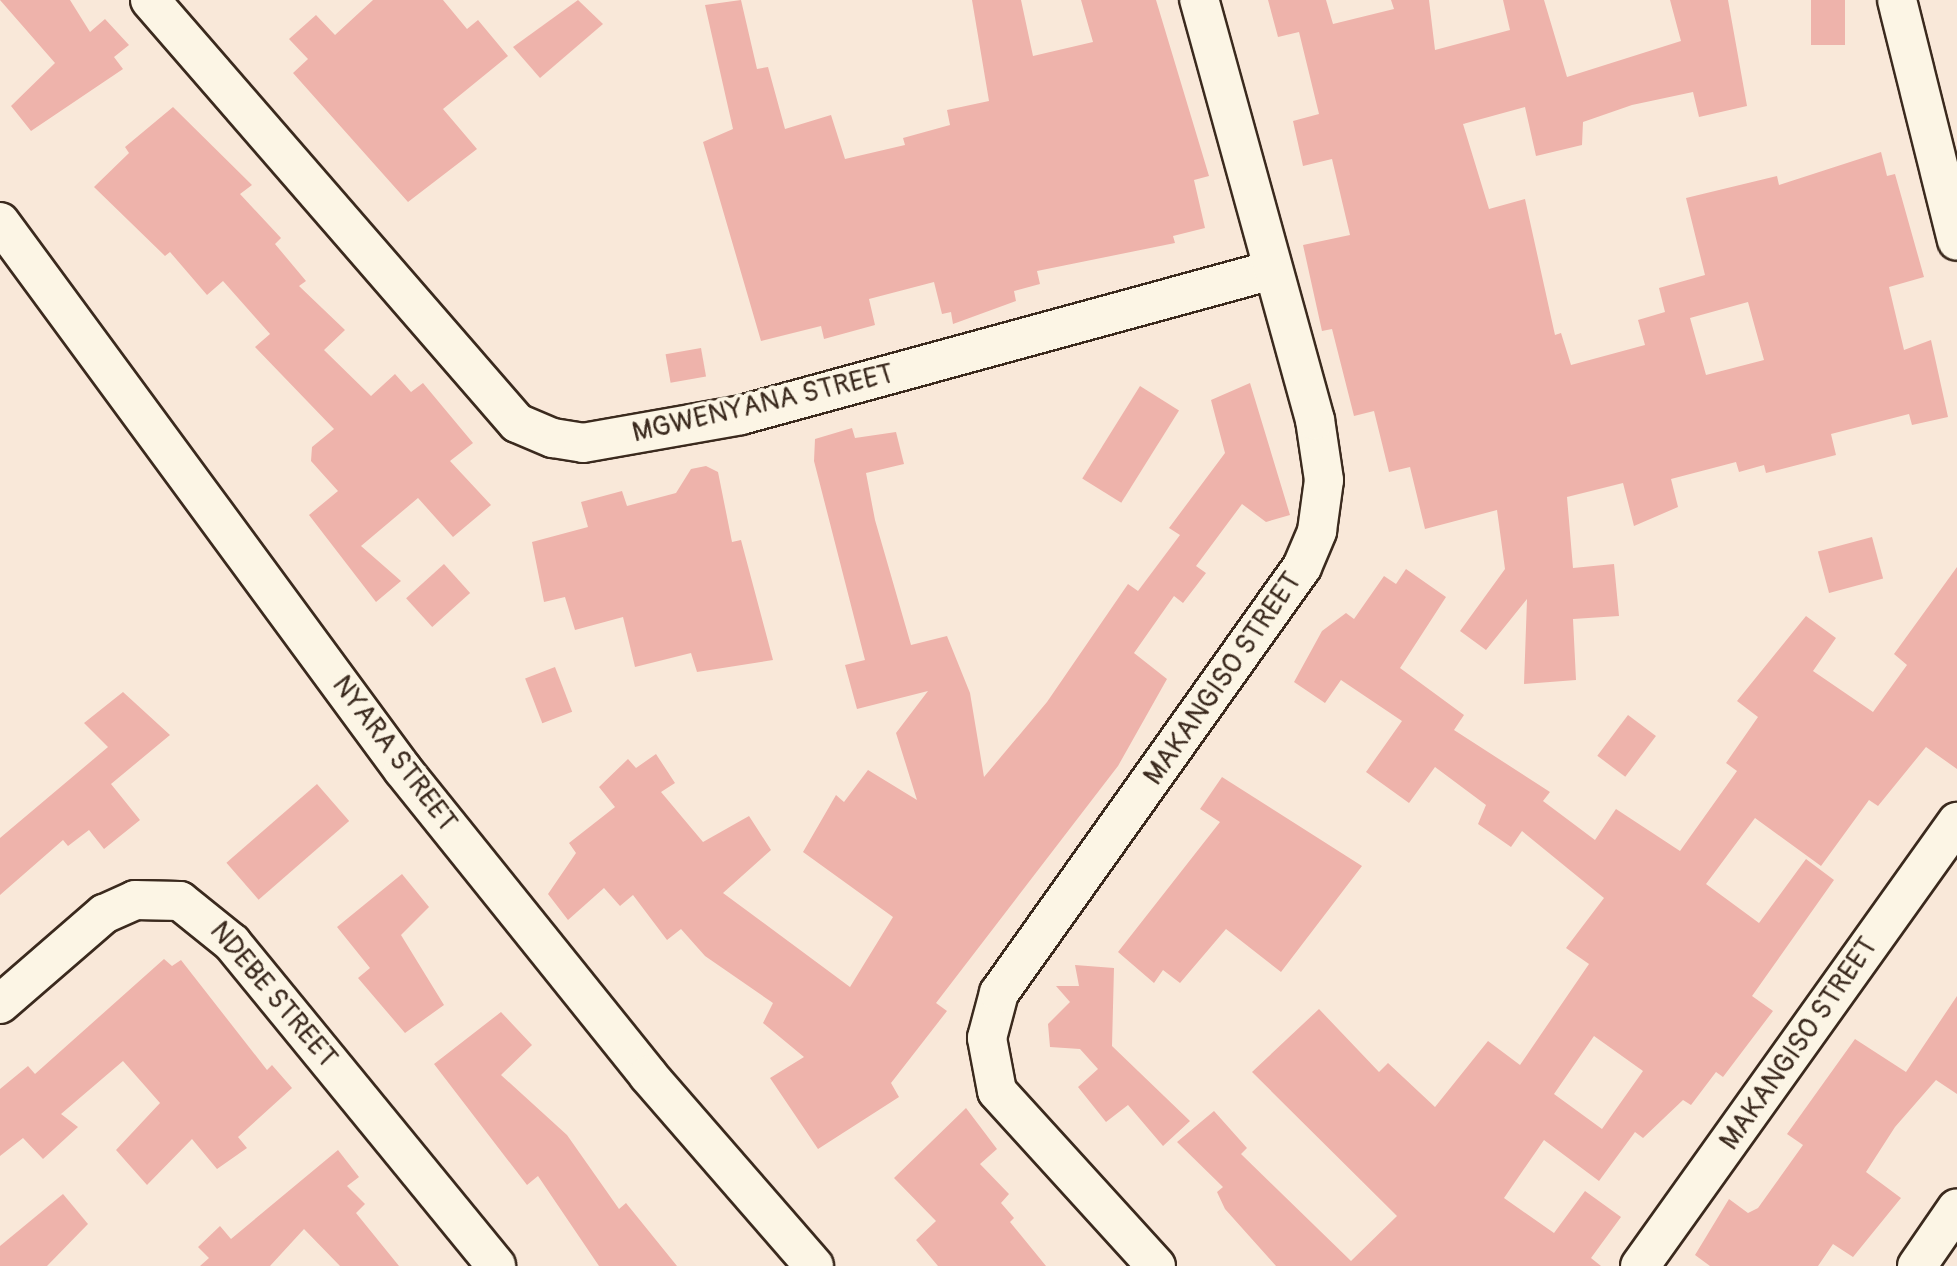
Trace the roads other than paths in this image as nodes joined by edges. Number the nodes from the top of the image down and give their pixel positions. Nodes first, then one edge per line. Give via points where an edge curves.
1 (150, 0) edge
2 (1199, 0) edge
3 (1897, 0) edge
4 (0, 222) edge
5 (1957, 241) edge
6 (1272, 270) junction
7 (1957, 822) edge
8 (0, 1004) edge
9 (1957, 1208) edge
10 (496, 1266) edge
11 (814, 1266) edge
12 (1156, 1266) edge
13 (1640, 1266) edge
14 (1917, 1266) edge

1 - 6 street, MGWENYANA STREET via 517,423 553,438 583,443 741,415
2 - 6 street, MAKANGISO STREET
3 - 5 street
4 - 11 street, NYARA STREET via 403,770 648,1075
6 - 12 street, MAKANGISO STREET via 1315,420 1324,480 1317,531 1302,567 999,993 987,1038 997,1091
7 - 13 street, MAKANGISO STREET
8 - 10 street, NDEBE STREET via 104,914 135,900 180,901 232,943
9 - 14 street

